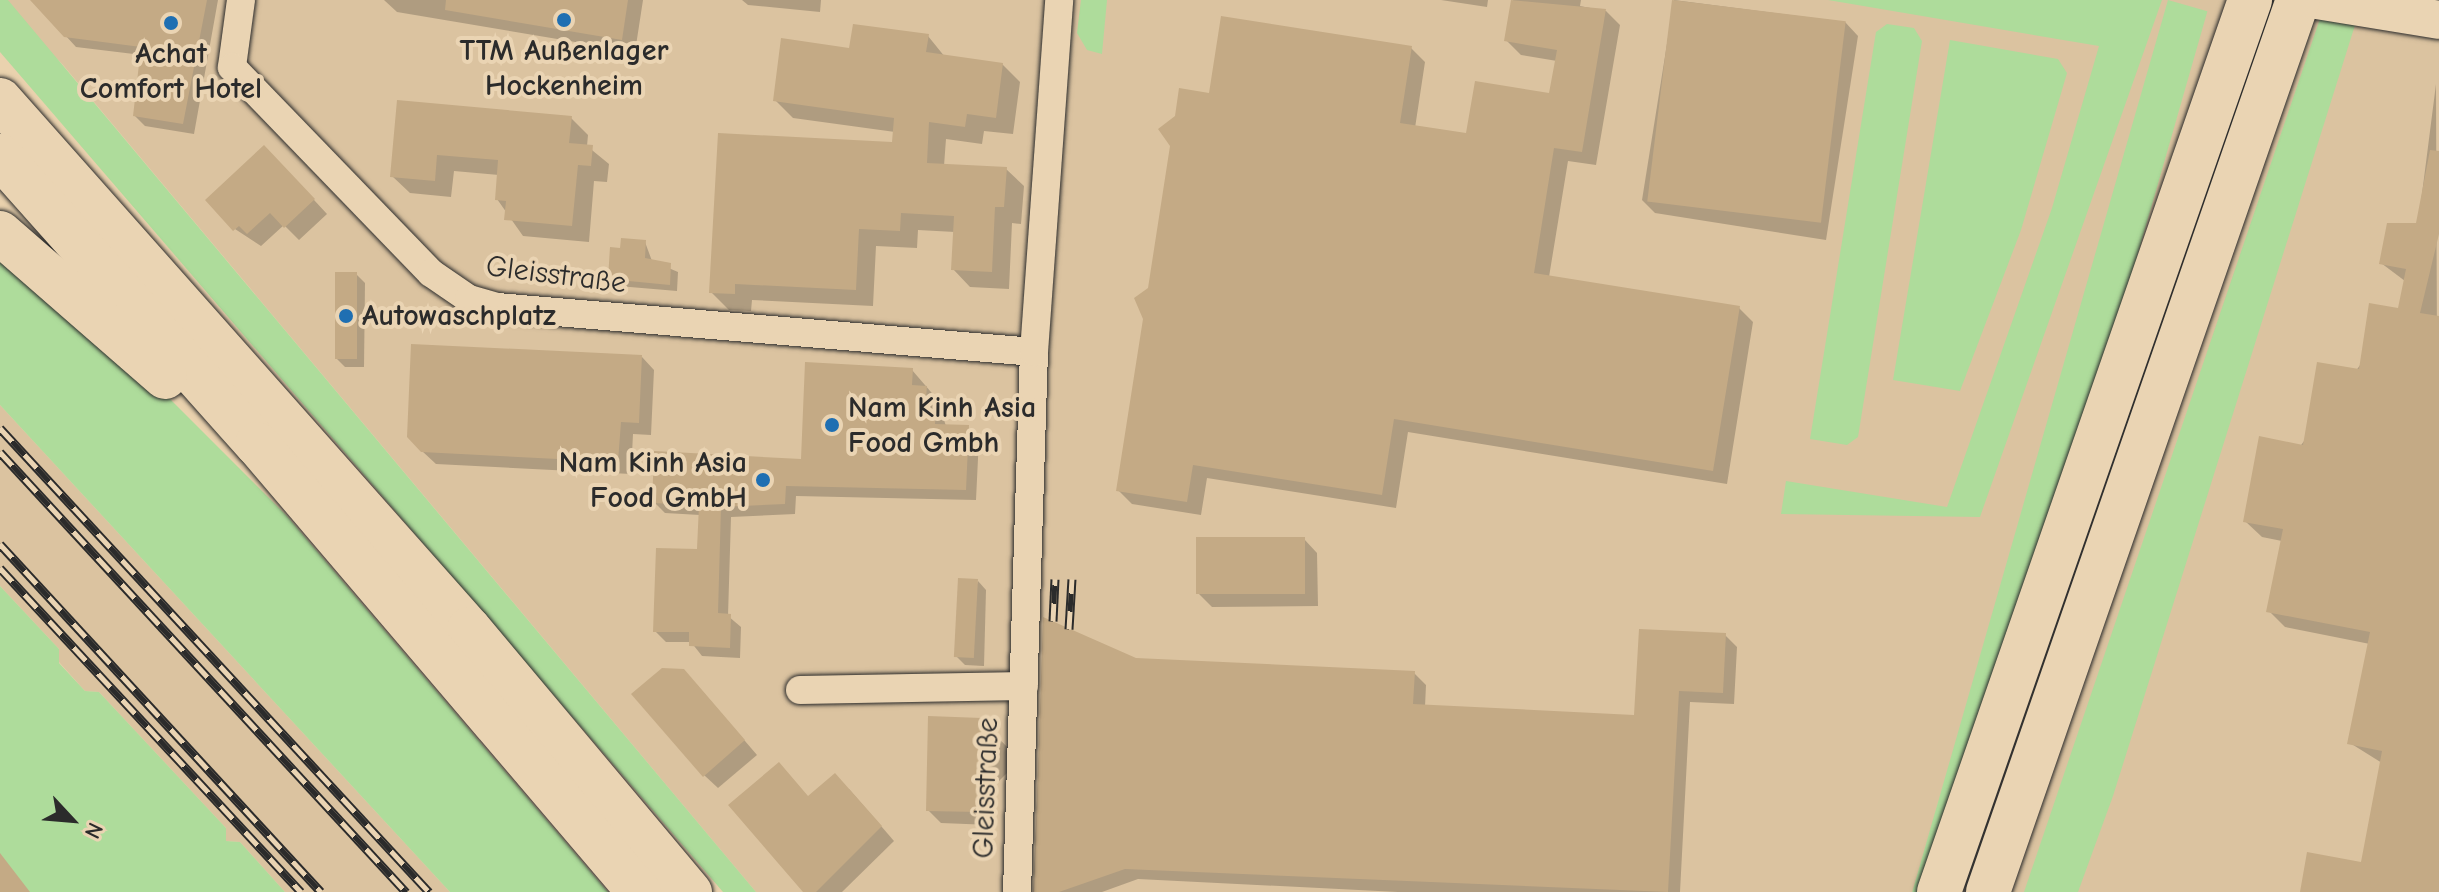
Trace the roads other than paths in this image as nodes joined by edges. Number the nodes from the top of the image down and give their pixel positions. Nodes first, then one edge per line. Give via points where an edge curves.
1 (241, 0) edge
2 (1059, 0) edge
3 (2248, 4) edge
4 (2302, 5) edge
5 (2439, 20) edge
6 (0, 100) edge
7 (0, 156) edge
8 (0, 233) edge
9 (1034, 352) junction
10 (257, 444) junction
11 (1024, 686) junction
12 (800, 690) dead end
13 (639, 892) edge
14 (690, 892) edge
15 (1017, 892) edge
16 (1939, 892) edge
17 (1988, 892) edge

1 - 9 street, Gleisstraße via 232,67 431,273 469,299 497,307
2 - 9 street, Gleisstraße
3 - 16 highway
4 - 5 main road
4 - 17 highway
6 - 14 highway via 469,629
7 - 10 highway
8 - 10 highway via 186,397
9 - 11 street, Gleisstraße
10 - 13 highway
11 - 12 street, Gleisstraße
11 - 15 street, Gleisstraße

